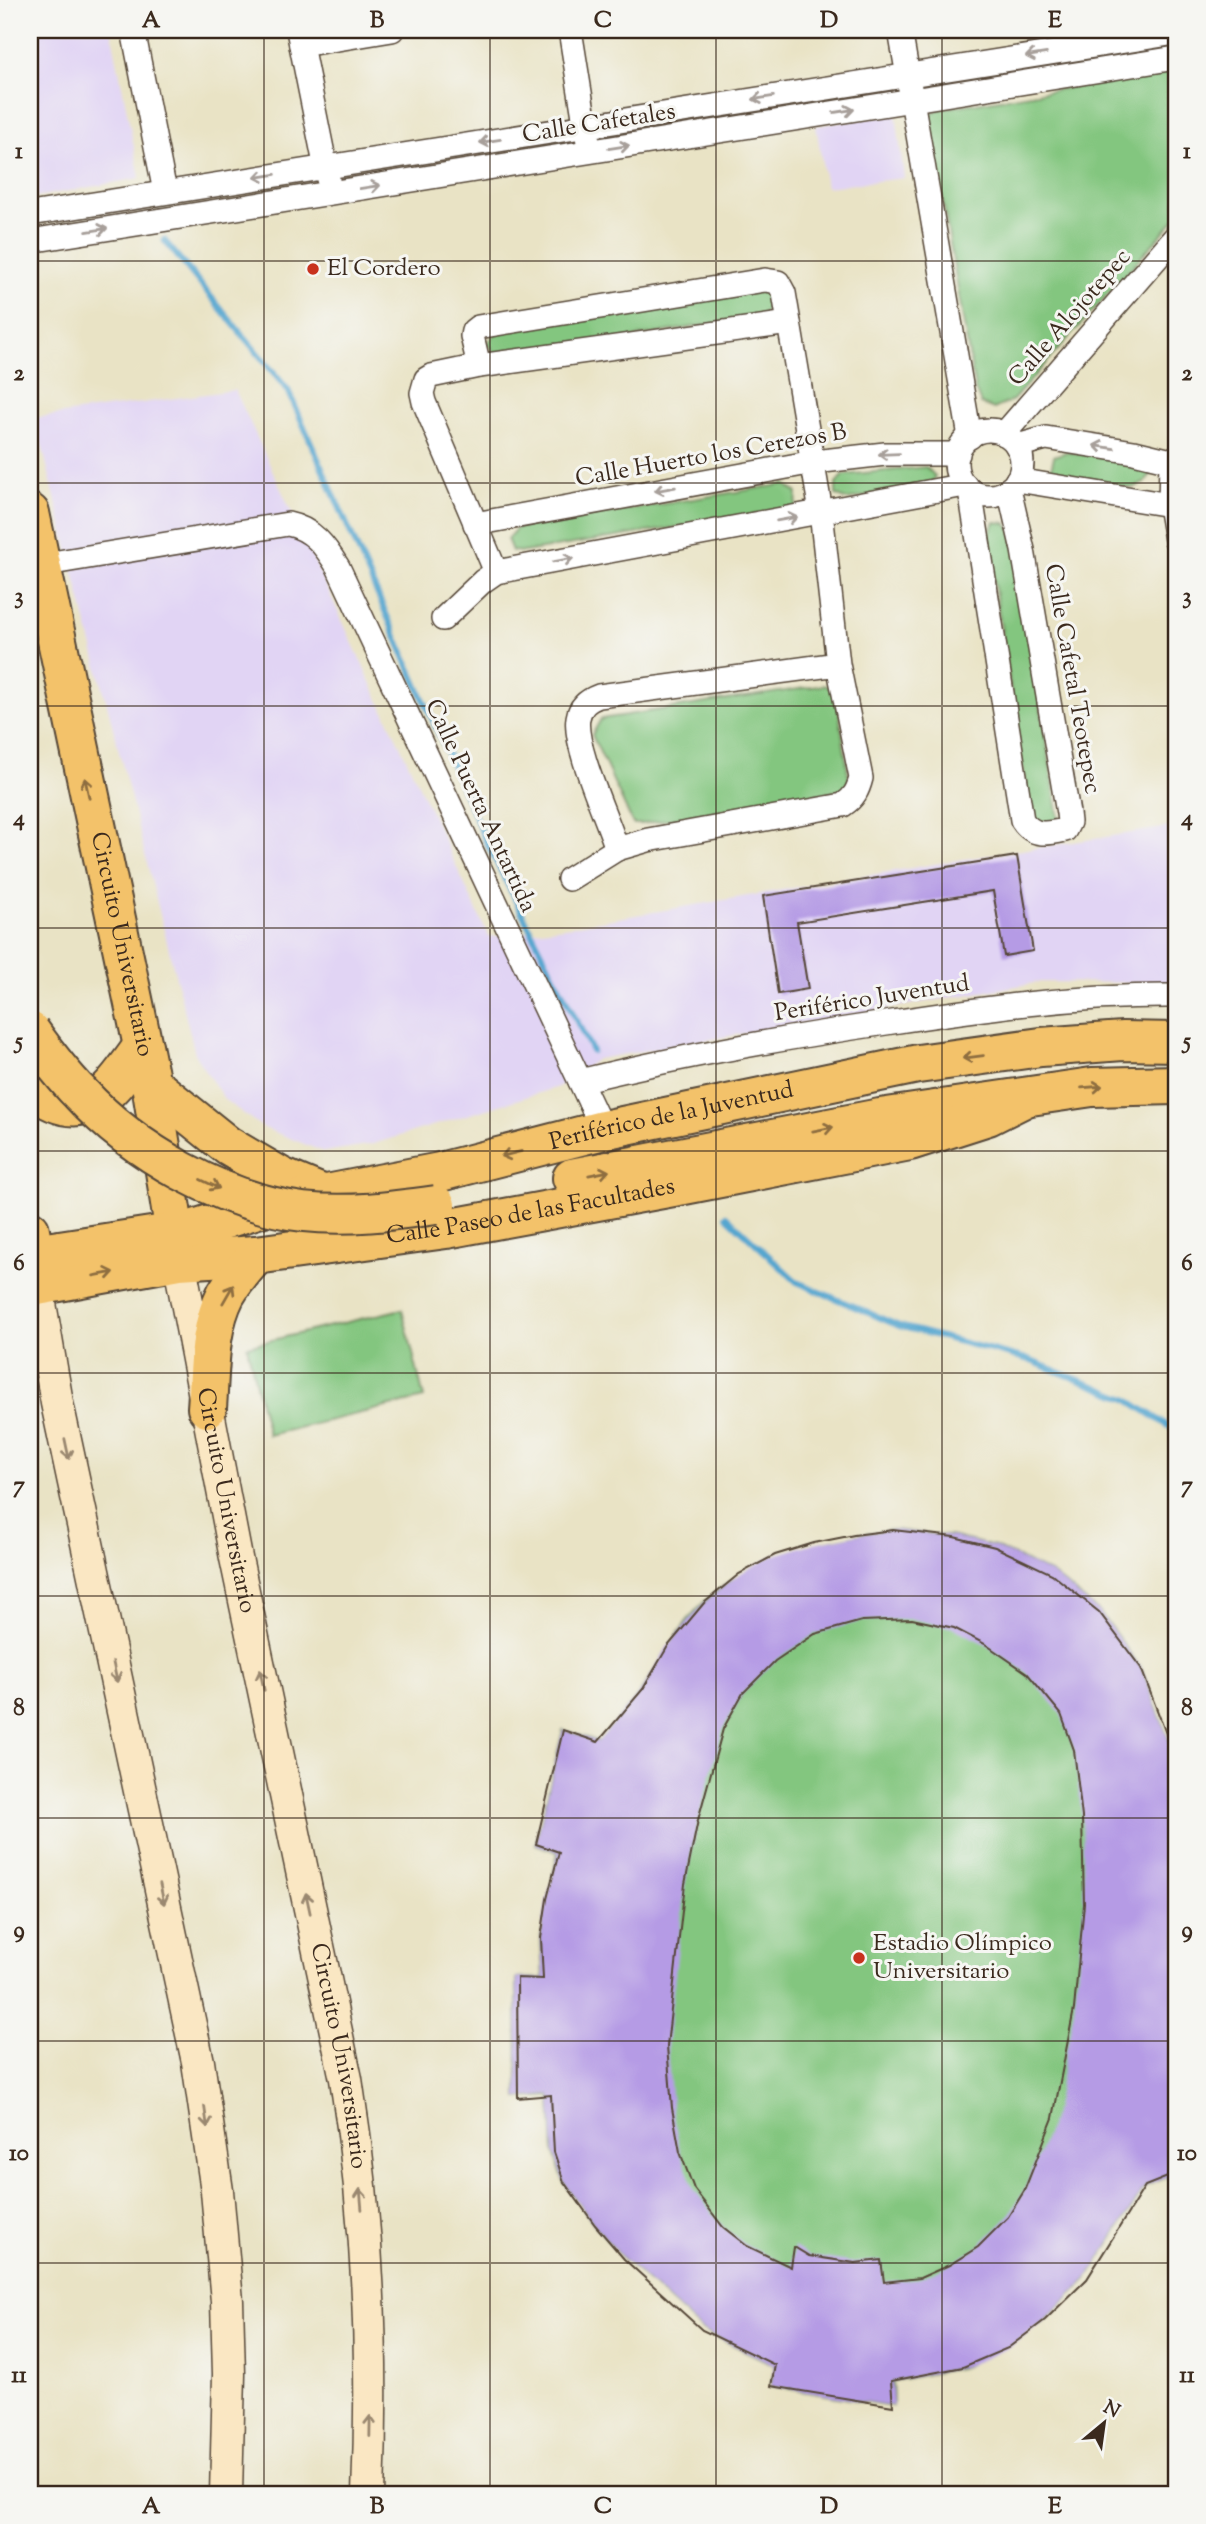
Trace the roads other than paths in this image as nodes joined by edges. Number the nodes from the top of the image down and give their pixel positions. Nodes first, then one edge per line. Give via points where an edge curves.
1 (132, 30) edge
2 (392, 30) edge
3 (570, 30) edge
4 (900, 30) edge
5 (1176, 33) edge
6 (305, 35) edge
7 (1176, 58) edge
8 (907, 75) junction
9 (911, 100) junction
10 (586, 126) junction
11 (590, 152) junction
12 (325, 167) junction
13 (165, 192) junction
14 (331, 193) junction
15 (30, 214) edge
16 (1176, 236) edge
17 (30, 241) edge
18 (789, 323) junction
19 (479, 366) junction
20 (1010, 440) junction
21 (964, 445) junction
22 (1174, 459) edge
23 (814, 462) junction
24 (1013, 484) junction
25 (967, 487) junction
26 (1170, 505) junction
27 (821, 512) junction
28 (30, 513) edge
29 (475, 524) junction
30 (1176, 540) edge
31 (40, 565) junction
32 (496, 572) junction
33 (443, 619) dead end
34 (838, 664) junction
35 (617, 849) junction
36 (569, 880) dead end
37 (1176, 996) edge
38 (30, 1031) edge
39 (1176, 1042) edge
40 (143, 1046) junction
41 (580, 1081) junction
42 (151, 1084) junction
43 (1176, 1085) edge
44 (30, 1087) edge
45 (1024, 1098) junction
46 (603, 1130) junction
47 (317, 1196) junction
48 (332, 1246) junction
49 (177, 1247) junction
50 (256, 1255) junction
51 (32, 1262) edge
52 (30, 1347) edge
53 (57, 1403) junction
54 (208, 1408) junction
55 (226, 2494) edge
56 (368, 2494) edge

1 - 13 street
2 - 6 street
3 - 10 street
4 - 8 street
5 -> 8 street, Calle Cafetales
6 - 12 street
7 - 9 street, Calle Cafetales
8 - 9 street
8 -> 10 street, Calle Cafetales
11 -> 9 street, Calle Cafetales
9 - 21 street
10 - 11 street
10 -> 12 street, Calle Cafetales
14 -> 11 street, Calle Cafetales
12 -> 13 street, Calle Cafetales
12 - 14 street
13 - 15 street, Calle Cafetales
17 -> 14 street, Calle Cafetales
16 - 20 street, Calle Alojotepec
18 - 19 street
18 - 19 street via 782,286 772,279 478,327 472,336
18 - 23 street
19 - 29 street via 431,376 422,393
20 - 21 street via 986,430
22 -> 20 street via 1046,438
20 - 24 street via 1022,463
21 -> 23 street, Calle Huerto los Cerezos B
21 - 25 street via 957,470
22 - 26 street
23 - 27 street
23 -> 29 street, Calle Huerto los Cerezos B
24 - 25 street via 989,496
24 - 25 street, Calle Cafetal Teotepec via 1069,822 1065,830 1046,834 1035,833 1021,820
24 - 26 street
25 - 27 street
26 - 30 street
32 -> 27 street
27 - 34 street
28 - 31 highway, Circuito Universitario
29 - 32 street
40 -> 31 highway, Circuito Universitario
31 - 41 street, Calle Puerta Antartida via 288,524 312,532 338,567
32 - 33 street
34 - 35 street via 861,778 850,800 844,805
34 - 35 street via 599,696 585,704 578,732
35 - 36 street
37 - 41 street, Periférico Juventud via 1096,997 968,1010 663,1060
38 -> 45 highway, bridge via 81,1095 172,1165 242,1198 302,1212 374,1213 436,1205 880,1118
39 -> 46 highway, Periférico de la Juventud via 1041,1047 918,1064
40 - 42 highway, Circuito Universitario
40 - 44 highway via 103,1097 92,1104 64,1105
41 - 46 street, Calle Puerta Antartida
42 - 47 highway via 228,1146
42 - 49 highway, Circuito Universitario
45 -> 43 highway via 1092,1087
45 - 48 highway, Calle Paseo de las Facultades via 988,1116 910,1141 446,1229
46 -> 47 highway, Periférico de la Juventud via 440,1172
47 - 48 highway via 316,1216
47 - 49 highway, Periférico de la Juventud via 270,1205 191,1230
48 - 50 highway, Calle Paseo de las Facultades
49 - 50 highway, Calle Paseo de las Facultades
49 - 51 highway, Calle Paseo de las Facultades
49 - 54 main road, Circuito Universitario
54 -> 50 highway via 212,1336 219,1311
51 - 53 main road
52 - 53 main road
53 -> 55 main road via 198,2062 227,2301
56 -> 54 main road, Circuito Universitario via 371,2399 356,2145

